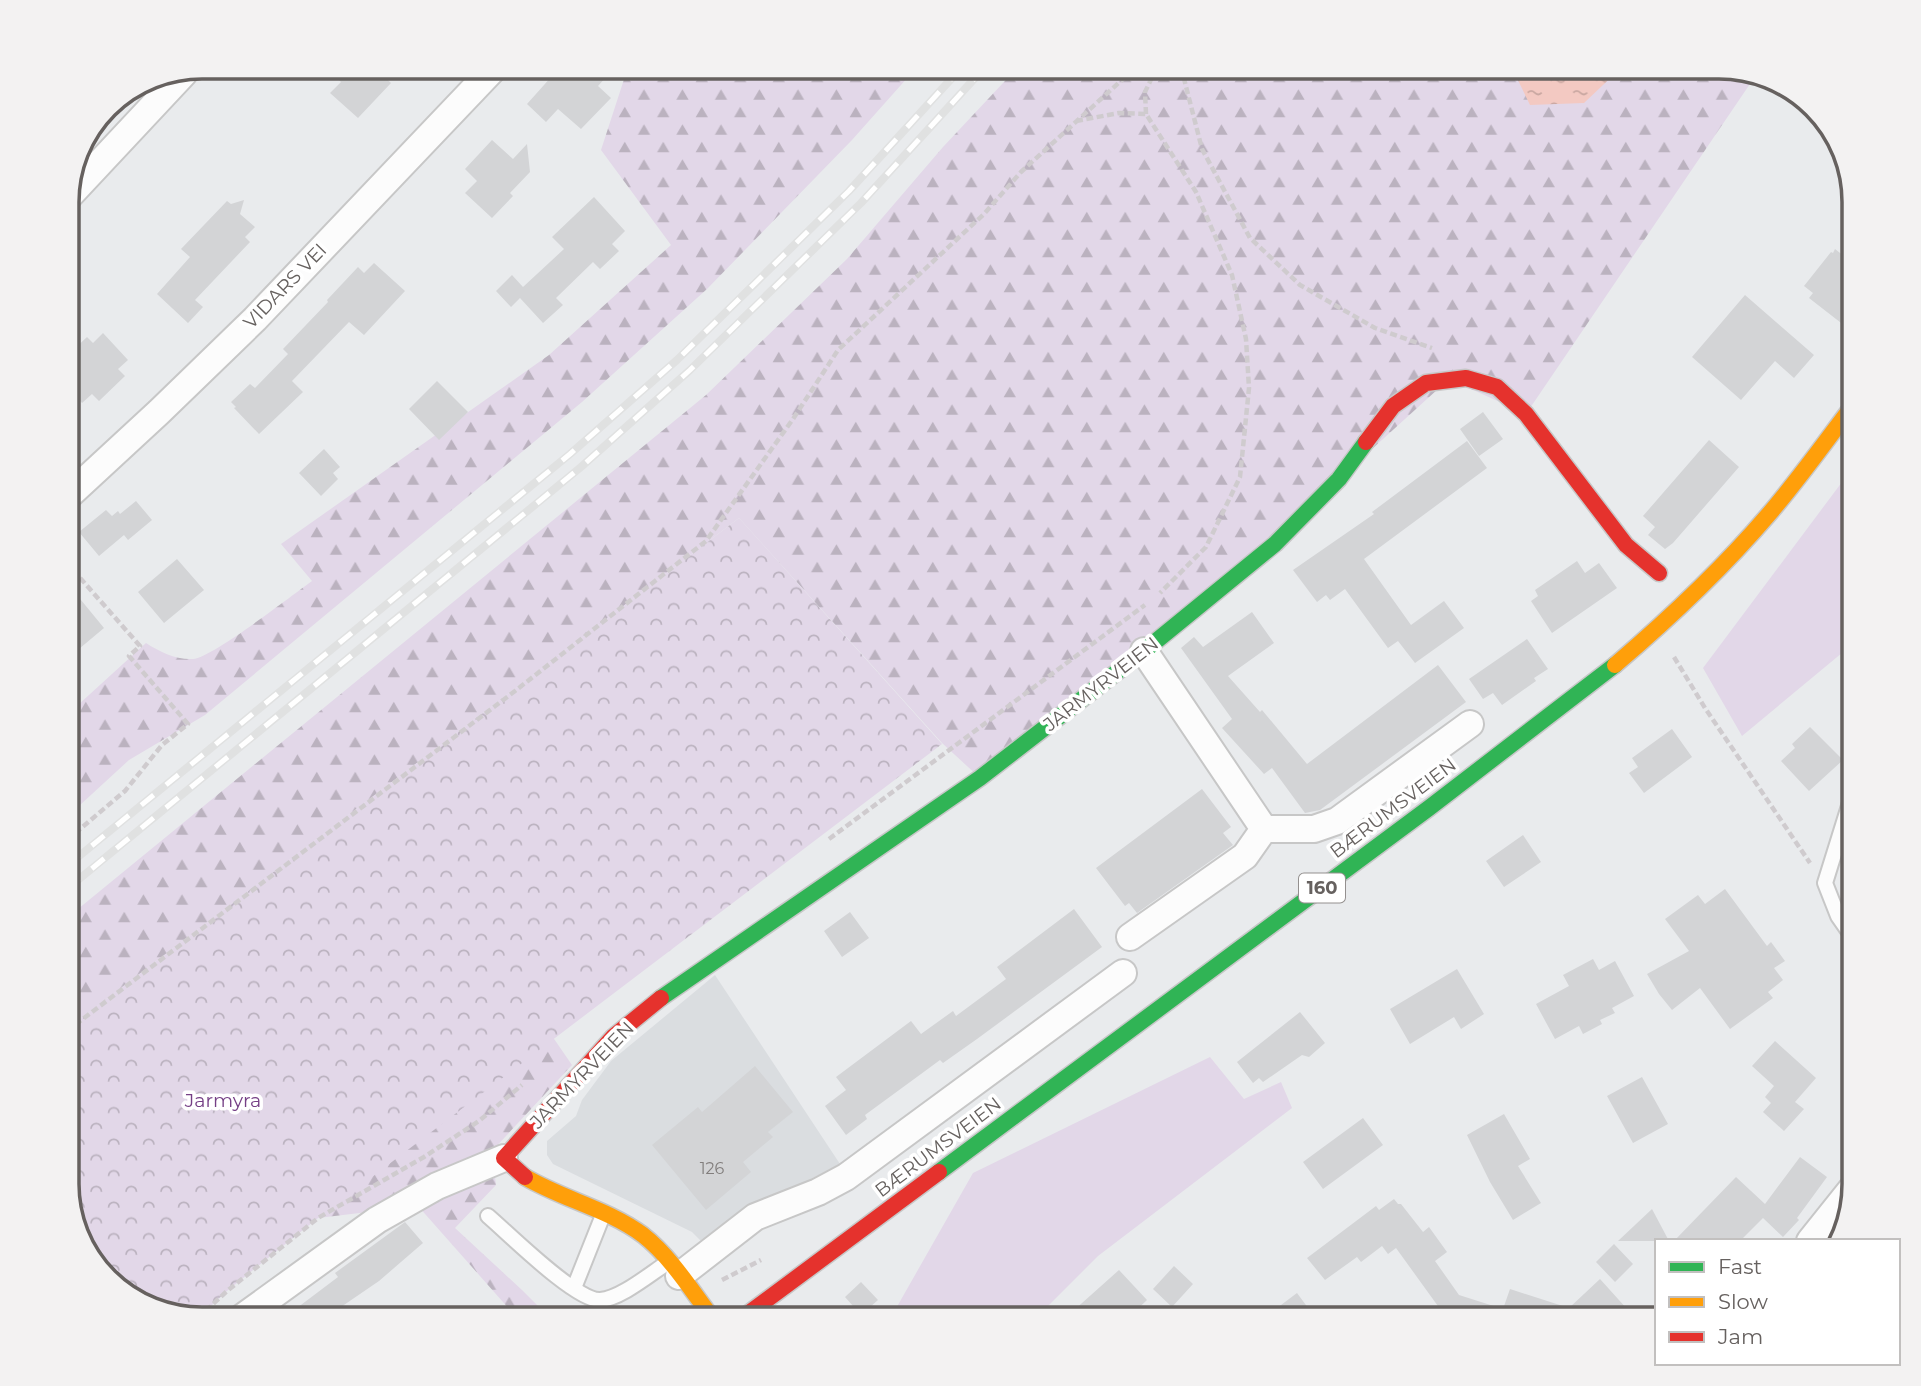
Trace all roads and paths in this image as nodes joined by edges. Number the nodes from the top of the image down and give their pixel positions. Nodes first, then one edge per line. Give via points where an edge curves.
1 (483, 79) edge
2 (1122, 79) edge
3 (1150, 79) edge
4 (1184, 79) edge
5 (176, 81) edge
6 (1146, 114) junction
7 (1076, 121) junction
8 (80, 184) edge
9 (1434, 349) dead end
10 (1842, 378) edge
11 (1839, 382) dead end
12 (1842, 420) edge
13 (79, 486) edge
14 (1659, 573) dead end
15 (79, 576) edge
16 (1157, 596) dead end
17 (1146, 604) dead end
18 (1144, 651) junction
19 (1683, 670) dead end
20 (1470, 724) dead end
21 (1264, 828) junction
22 (1842, 828) edge
23 (79, 830) edge
24 (826, 841) dead end
25 (1800, 851) dead end
26 (1842, 922) edge
27 (1130, 937) dead end
28 (1123, 973) dead end
29 (79, 1022) edge
30 (527, 1081) dead end
31 (504, 1158) junction
32 (1841, 1203) edge
33 (603, 1214) junction
34 (488, 1216) dead end
35 (1812, 1239) edge
36 (769, 1256) dead end
37 (674, 1269) junction
38 (574, 1288) junction
39 (696, 1299) junction
40 (210, 1307) edge
41 (258, 1307) edge
42 (702, 1307) edge
43 (758, 1307) edge

1 - 13 street, VIDARS VEI via 255,319
2 - 7 path
3 - 6 path via 1144,92
4 - 9 path via 1202,149 1250,238 1300,285 1375,328
5 - 8 street
6 - 7 path via 1119,113
6 - 16 path via 1196,192 1232,275 1246,339 1249,388 1240,477 1206,547
7 - 29 path via 838,350 706,541
10 - 11 path
12 - 43 street, BÆRUMSVEIEN / 160 via 1769,514 1722,565 1600,678
14 - 18 street, JARMYRVEIEN via 1626,545 1526,414 1497,387 1466,378 1449,379 1426,383 1393,406 1339,479 1275,544
15 - 23 path via 140,646 129,656 188,724 162,745 125,791
17 - 24 path
18 - 21 street
18 - 31 street, JARMYRVEIEN via 980,778 671,989 613,1037
19 - 25 path
20 - 21 street via 1337,821 1314,830
21 - 27 street via 1245,856
22 - 26 lane via 1825,883
28 - 37 street via 846,1177 755,1217
30 - 40 path via 480,1121 318,1219
31 - 33 street via 527,1178
31 - 41 street, JARMYRVEIEN via 437,1186 377,1220
32 - 35 street
33 - 37 street via 644,1236
33 - 38 lane
34 - 38 lane
36 - 39 path via 723,1279
37 - 38 lane via 599,1300
37 - 39 street
39 - 42 street

